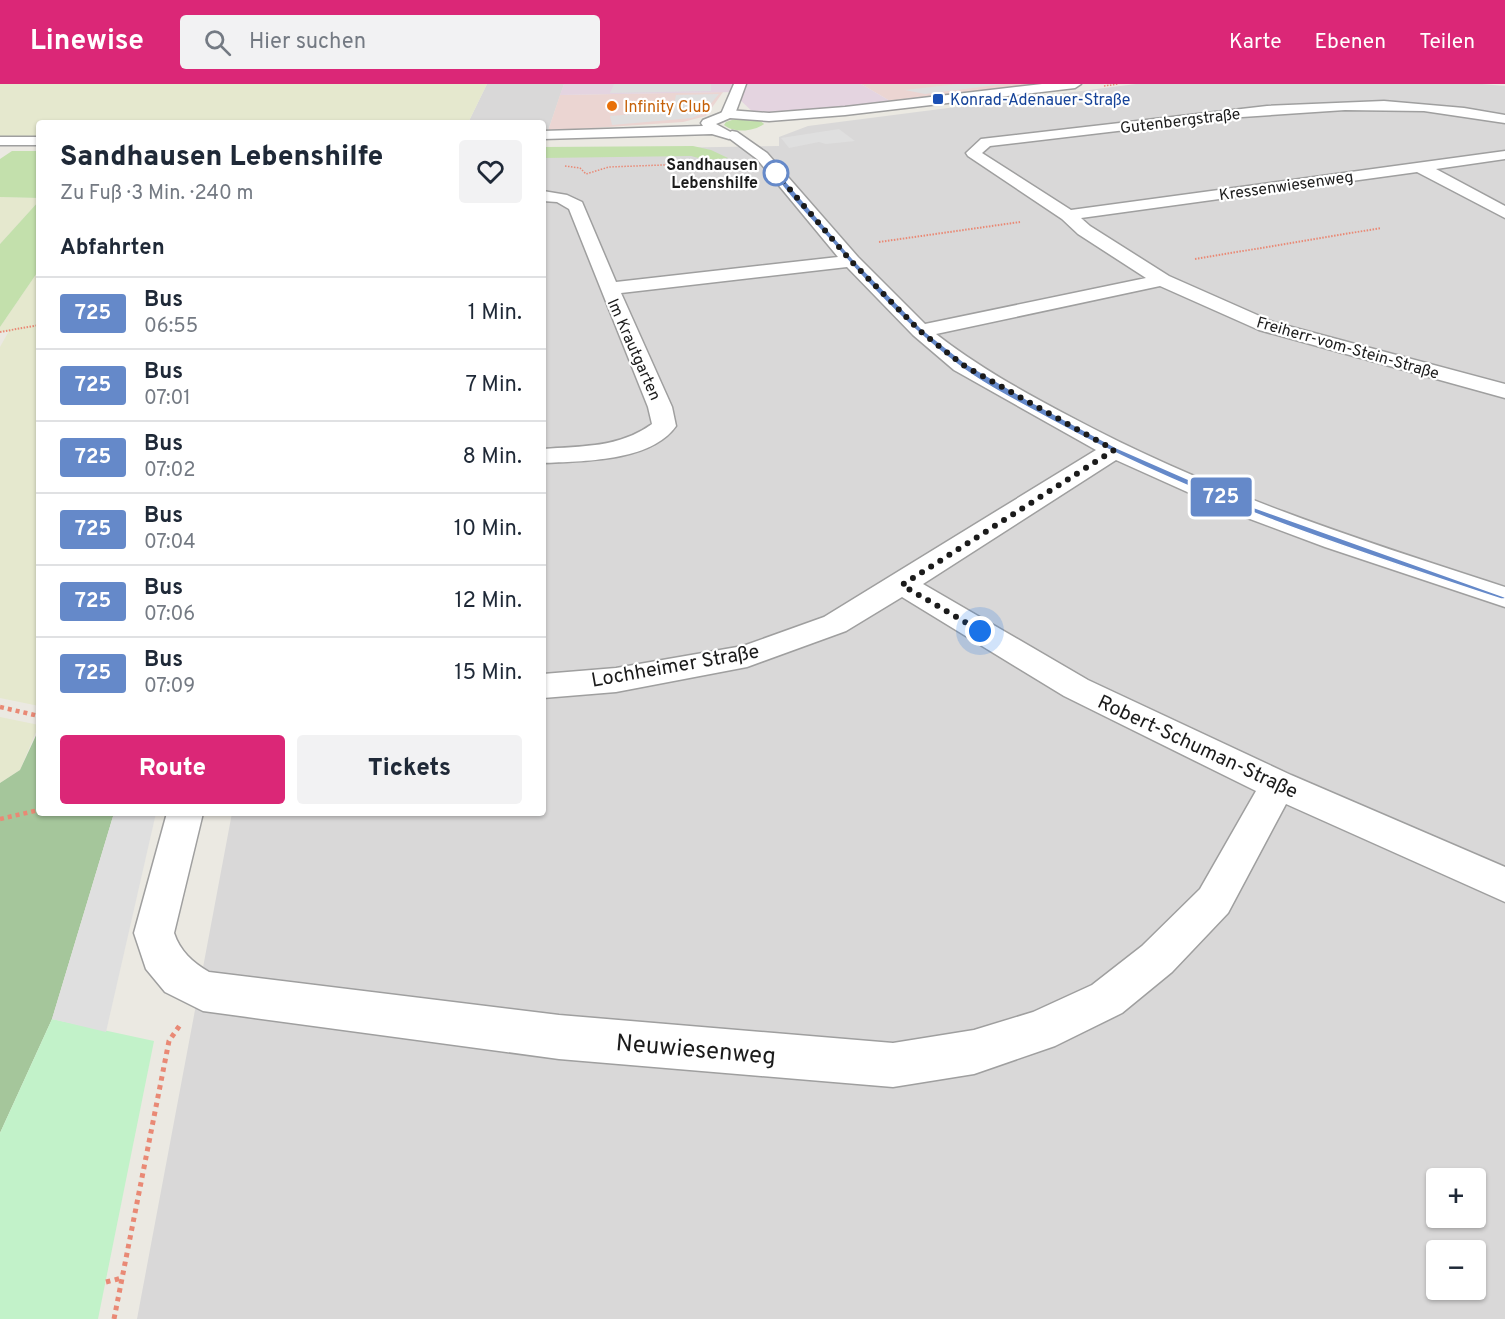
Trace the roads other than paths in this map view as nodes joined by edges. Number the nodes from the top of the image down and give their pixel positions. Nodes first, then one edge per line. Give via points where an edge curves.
1 (1075, 84) edge
2 (739, 91) edge
3 (728, 114) junction
4 (1505, 119) edge
5 (767, 124) junction
6 (711, 127) junction
7 (546, 135) edge
8 (732, 135) junction
9 (0, 141) edge
10 (36, 141) edge
11 (1505, 155) edge
12 (763, 158) junction
13 (1420, 167) junction
14 (546, 196) edge
15 (1505, 213) edge
16 (1068, 215) junction
17 (845, 254) junction
18 (1162, 280) junction
19 (609, 289) junction
20 (920, 331) junction
21 (1505, 391) edge
22 (1114, 450) junction
23 (546, 456) edge
24 (902, 585) junction
25 (1505, 597) edge
26 (546, 686) edge
27 (1278, 785) junction
28 (184, 816) edge
29 (1505, 885) edge

1 - 5 street
2 - 3 street
2 - 5 street
3 - 5 street
3 - 6 street
4 - 16 street, Gutenbergstraße via 1399,105 1311,105 986,142 973,153
5 - 8 street
5 - 12 street
6 - 7 street
6 - 8 street
8 - 12 street
9 - 10 street
11 - 13 street, Kressenwiesenweg
12 - 17 street
13 - 15 street
13 - 16 street, Kressenwiesenweg
14 - 19 street, Im Krautgarten via 561,198 576,206
16 - 18 street, Freiherr-vom-Stein-Straße via 1084,230
17 - 19 street, Im Krautgarten
17 - 20 street
18 - 20 street
18 - 21 street, Freiherr-vom-Stein-Straße via 1266,326
19 - 23 street, Im Krautgarten via 660,407 663,426 631,447
20 - 22 street via 963,365
22 - 24 street, Lochheimer Straße
22 - 25 street via 1243,507
24 - 26 street, Lochheimer Straße via 835,624 747,656 616,680
24 - 27 street, Robert-Schuman-Straße via 1076,688
27 - 28 street, Neuwiesenweg via 1214,901 1157,959 1107,999 1039,1031 974,1052 893,1065 559,1037 203,991 180,978 161,956 154,933
27 - 29 street, Robert-Schuman-Straße

